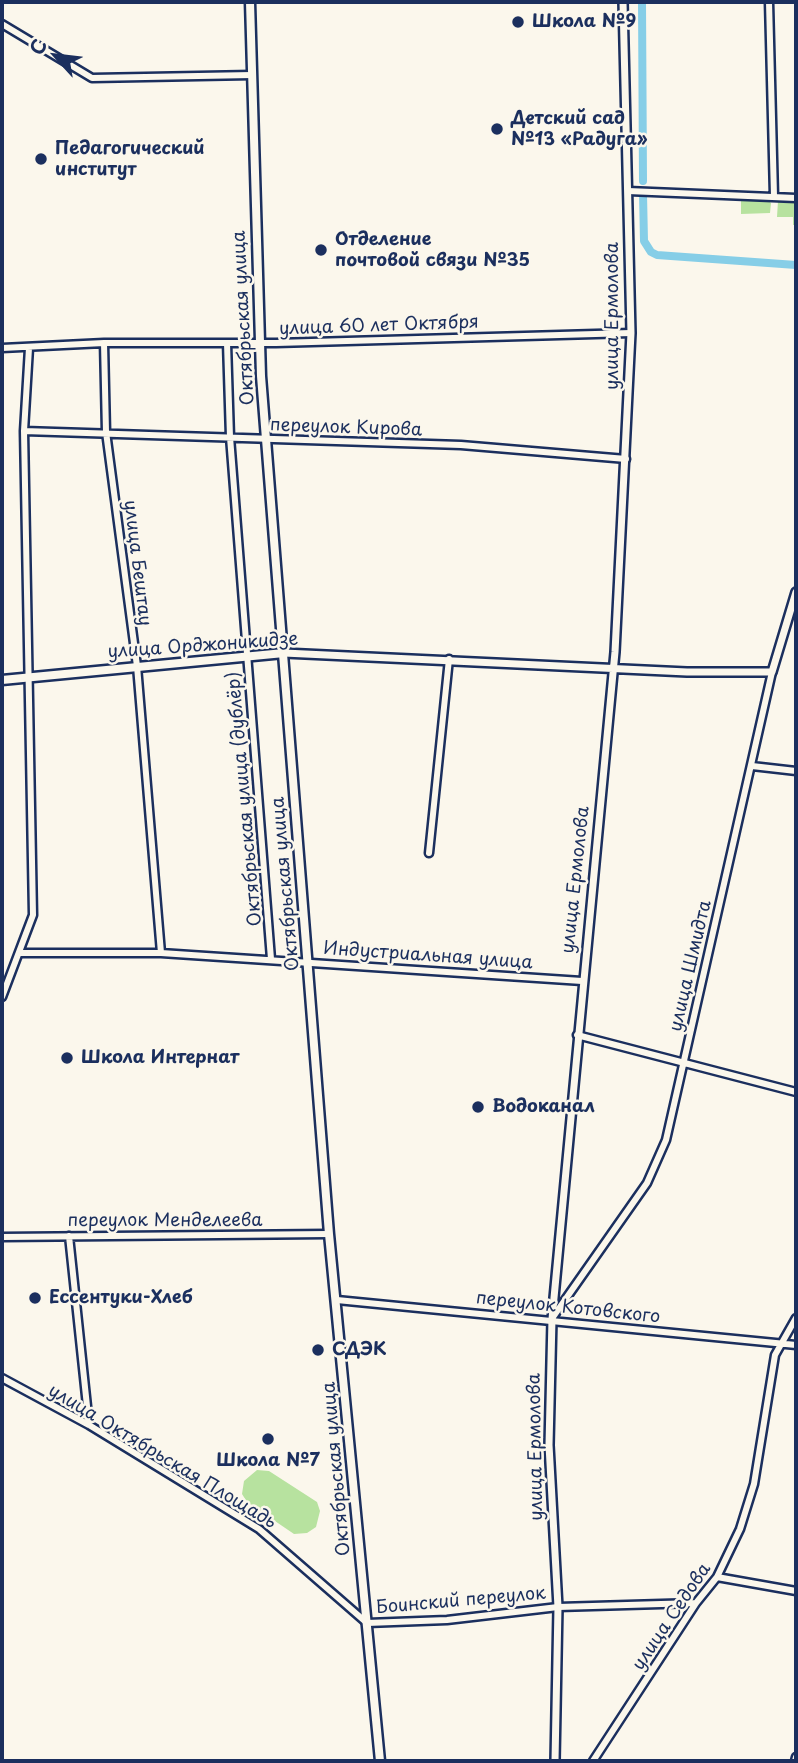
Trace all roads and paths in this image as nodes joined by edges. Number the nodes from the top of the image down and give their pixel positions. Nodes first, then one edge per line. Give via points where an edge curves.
1 (250, 2) edge
2 (623, 2) edge
3 (769, 2) edge
4 (2, 24) edge
5 (252, 75) junction
6 (632, 191) junction
7 (774, 196) junction
8 (796, 198) edge
9 (631, 333) junction
10 (104, 343) junction
11 (227, 343) junction
12 (259, 343) junction
13 (2, 348) edge
14 (29, 348) junction
15 (24, 431) junction
16 (106, 432) junction
17 (230, 437) junction
18 (267, 439) junction
19 (626, 459) junction
20 (796, 592) edge
21 (284, 653) junction
22 (247, 657) junction
23 (449, 659) junction
24 (137, 666) junction
25 (613, 668) junction
26 (772, 672) junction
27 (29, 678) junction
28 (2, 680) edge
29 (752, 766) junction
30 (796, 771) edge
31 (429, 853) dead end
32 (20, 953) junction
33 (161, 953) junction
34 (271, 959) junction
35 (308, 961) junction
36 (582, 981) junction
37 (2, 997) edge
38 (578, 1035) junction
39 (685, 1061) junction
40 (796, 1092) edge
41 (329, 1234) junction
42 (69, 1236) junction
43 (2, 1237) edge
44 (337, 1300) junction
45 (796, 1318) edge
46 (552, 1319) junction
47 (783, 1345) junction
48 (796, 1345) edge
49 (2, 1378) edge
50 (89, 1425) junction
51 (717, 1577) junction
52 (796, 1591) edge
53 (696, 1603) junction
54 (558, 1607) junction
55 (367, 1623) junction
56 (380, 1761) edge
57 (555, 1761) edge
58 (593, 1761) edge

1 - 5 main road, Октябрьская улица
2 - 6 street, улица Ермолова
3 - 7 street
4 - 5 street via 92,78
5 - 12 main road, Октябрьская улица
6 - 7 street
6 - 9 street, улица Ермолова
7 - 8 street
9 - 12 street, улица 60 лет Октября
9 - 19 street, улица Ермолова
10 - 11 street, улица 60 лет Октября
10 - 14 street, улица 60 лет Октября
10 - 16 street, улица Бештау
11 - 12 street, улица 60 лет Октября
11 - 17 street, Октябрьская улица (дублёр)
12 - 18 main road, Октябрьская улица
13 - 14 street, улица 60 лет Октября
14 - 15 street
15 - 16 street, переулок Кирова
15 - 27 street
16 - 17 street, переулок Кирова
16 - 24 street, улица Бештау
17 - 18 street, переулок Кирова
17 - 22 street, Октябрьская улица (дублёр)
18 - 19 street, переулок Кирова via 461,445
18 - 21 main road, Октябрьская улица
19 - 25 street, улица Ермолова
20 - 26 street, улица Шмидта
21 - 22 main road, улица Орджоникидзе
21 - 23 street, улица Орджоникидзе
21 - 35 main road, Октябрьская улица
22 - 24 main road, улица Орджоникидзе
22 - 34 street, Октябрьская улица (дублёр)
23 - 25 street, улица Орджоникидзе
23 - 31 street
24 - 27 main road, улица Орджоникидзе
24 - 33 street, улица Бештау
25 - 26 street, улица Орджоникидзе
25 - 36 street, улица Ермолова
26 - 29 street, улица Шмидта
27 - 28 main road, улица Орджоникидзе
27 - 32 street via 33,915
29 - 30 street
29 - 39 street, улица Шмидта
32 - 33 street, Индустриальная улица
32 - 37 street
33 - 34 street, Индустриальная улица
34 - 35 street, Индустриальная улица
35 - 36 street, Индустриальная улица
35 - 41 main road, Октябрьская улица
36 - 38 street, улица Ермолова
38 - 39 street
38 - 46 street, улица Ермолова
39 - 40 street
39 - 46 street, улица Шмидта via 666,1140 647,1183
41 - 42 street, переулок Менделеева
41 - 44 main road, Октябрьская улица
42 - 43 street, переулок Менделеева
42 - 50 street
44 - 46 street, переулок Котовского
44 - 55 main road, Октябрьская улица
45 - 47 street, улица Седова
46 - 47 street, переулок Котовского
46 - 54 street, улица Ермолова via 549,1445
47 - 48 street, переулок Котовского
47 - 51 street, улица Седова via 775,1355 754,1484
49 - 50 street, улица Октябрьская Площадь
50 - 55 street, улица Октябрьская Площадь via 259,1529
51 - 52 street
51 - 53 street, улица Седова
53 - 54 street, Боинский переулок
53 - 58 street, улица Седова
54 - 55 street, Боинский переулок via 447,1620
54 - 57 street, улица Ермолова
55 - 56 main road, Октябрьская улица

